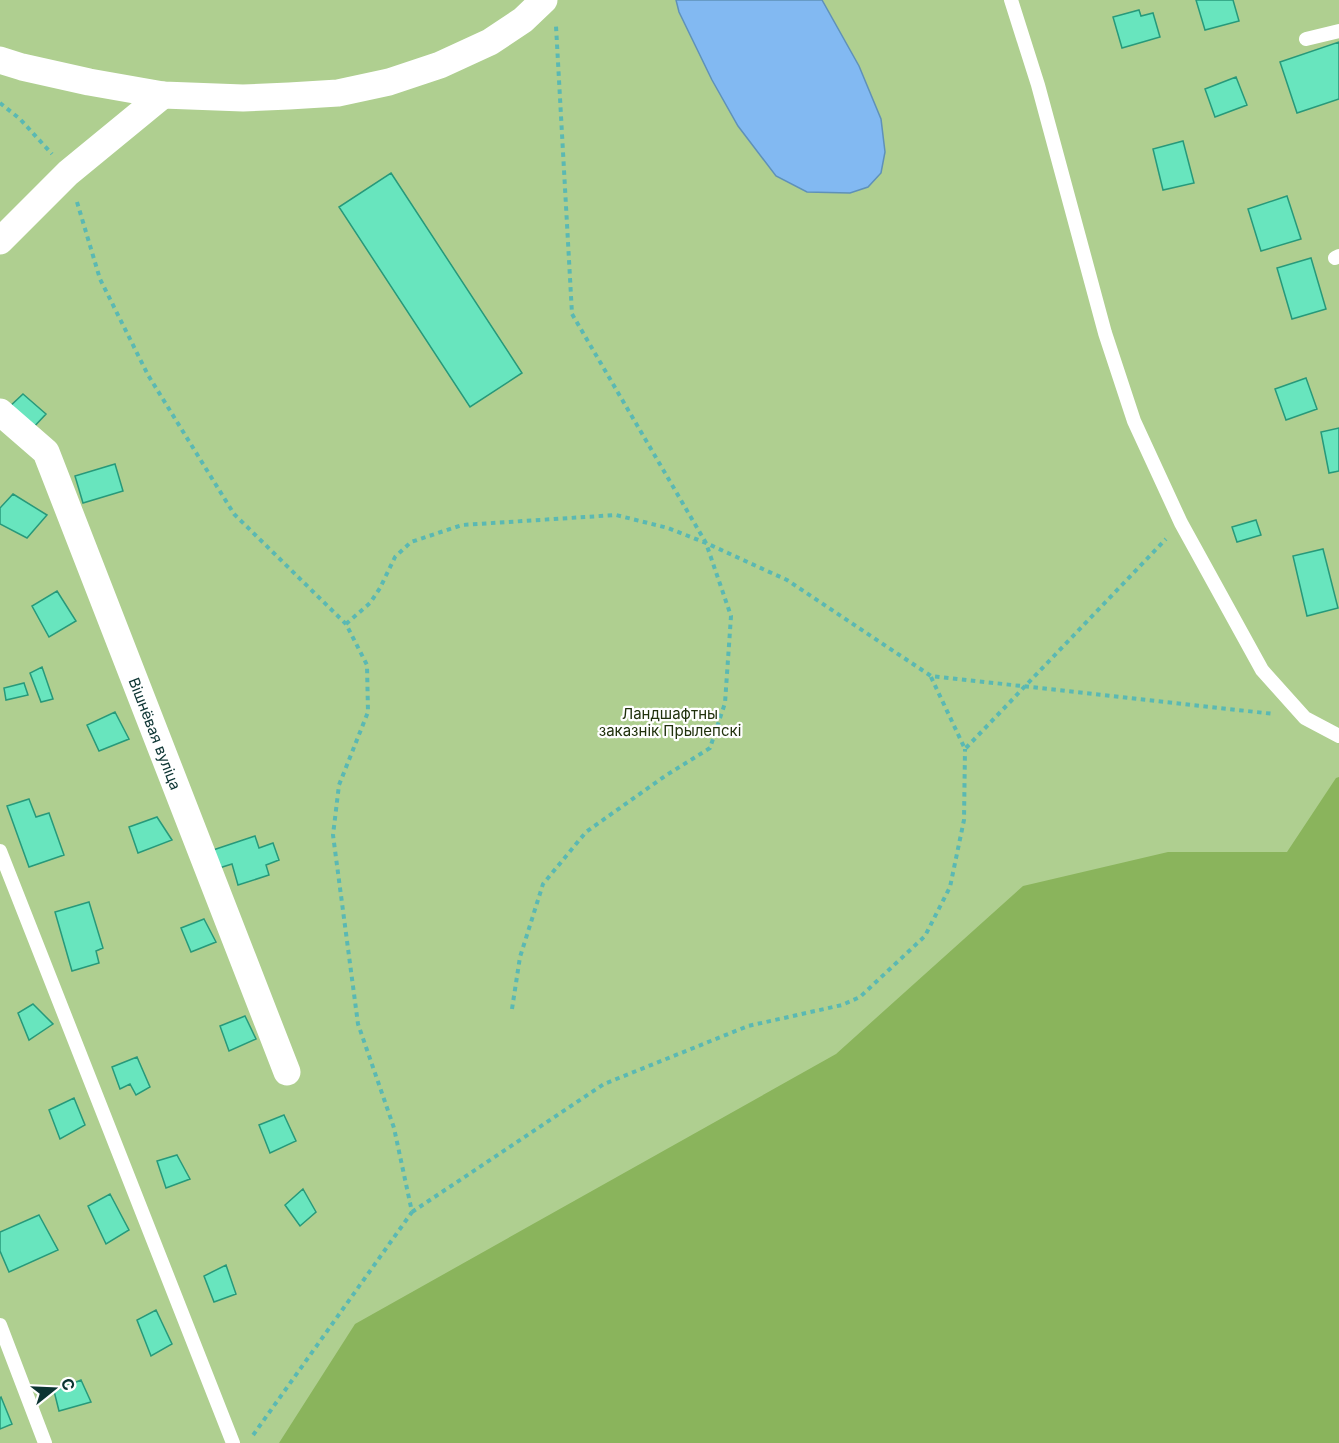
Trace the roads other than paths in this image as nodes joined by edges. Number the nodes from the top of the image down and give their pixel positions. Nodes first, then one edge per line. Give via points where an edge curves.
1 (1011, 0) edge
2 (550, 12) edge
3 (1339, 31) edge
4 (1306, 39) dead end
5 (0, 60) edge
6 (163, 95) junction
7 (0, 241) edge
8 (0, 412) edge
9 (1339, 736) edge
10 (0, 851) edge
11 (287, 1072) dead end
12 (0, 1325) edge
13 (45, 1443) edge
14 (232, 1443) edge

1 - 9 lane via 1134,422 1182,523 1262,670 1305,717
2 - 6 street via 523,20 490,42 440,65 338,93 243,98
3 - 4 lane
5 - 6 street
6 - 7 street via 68,173
8 - 11 street, Вішнёвая вуліца via 46,452
10 - 14 lane
12 - 13 lane

